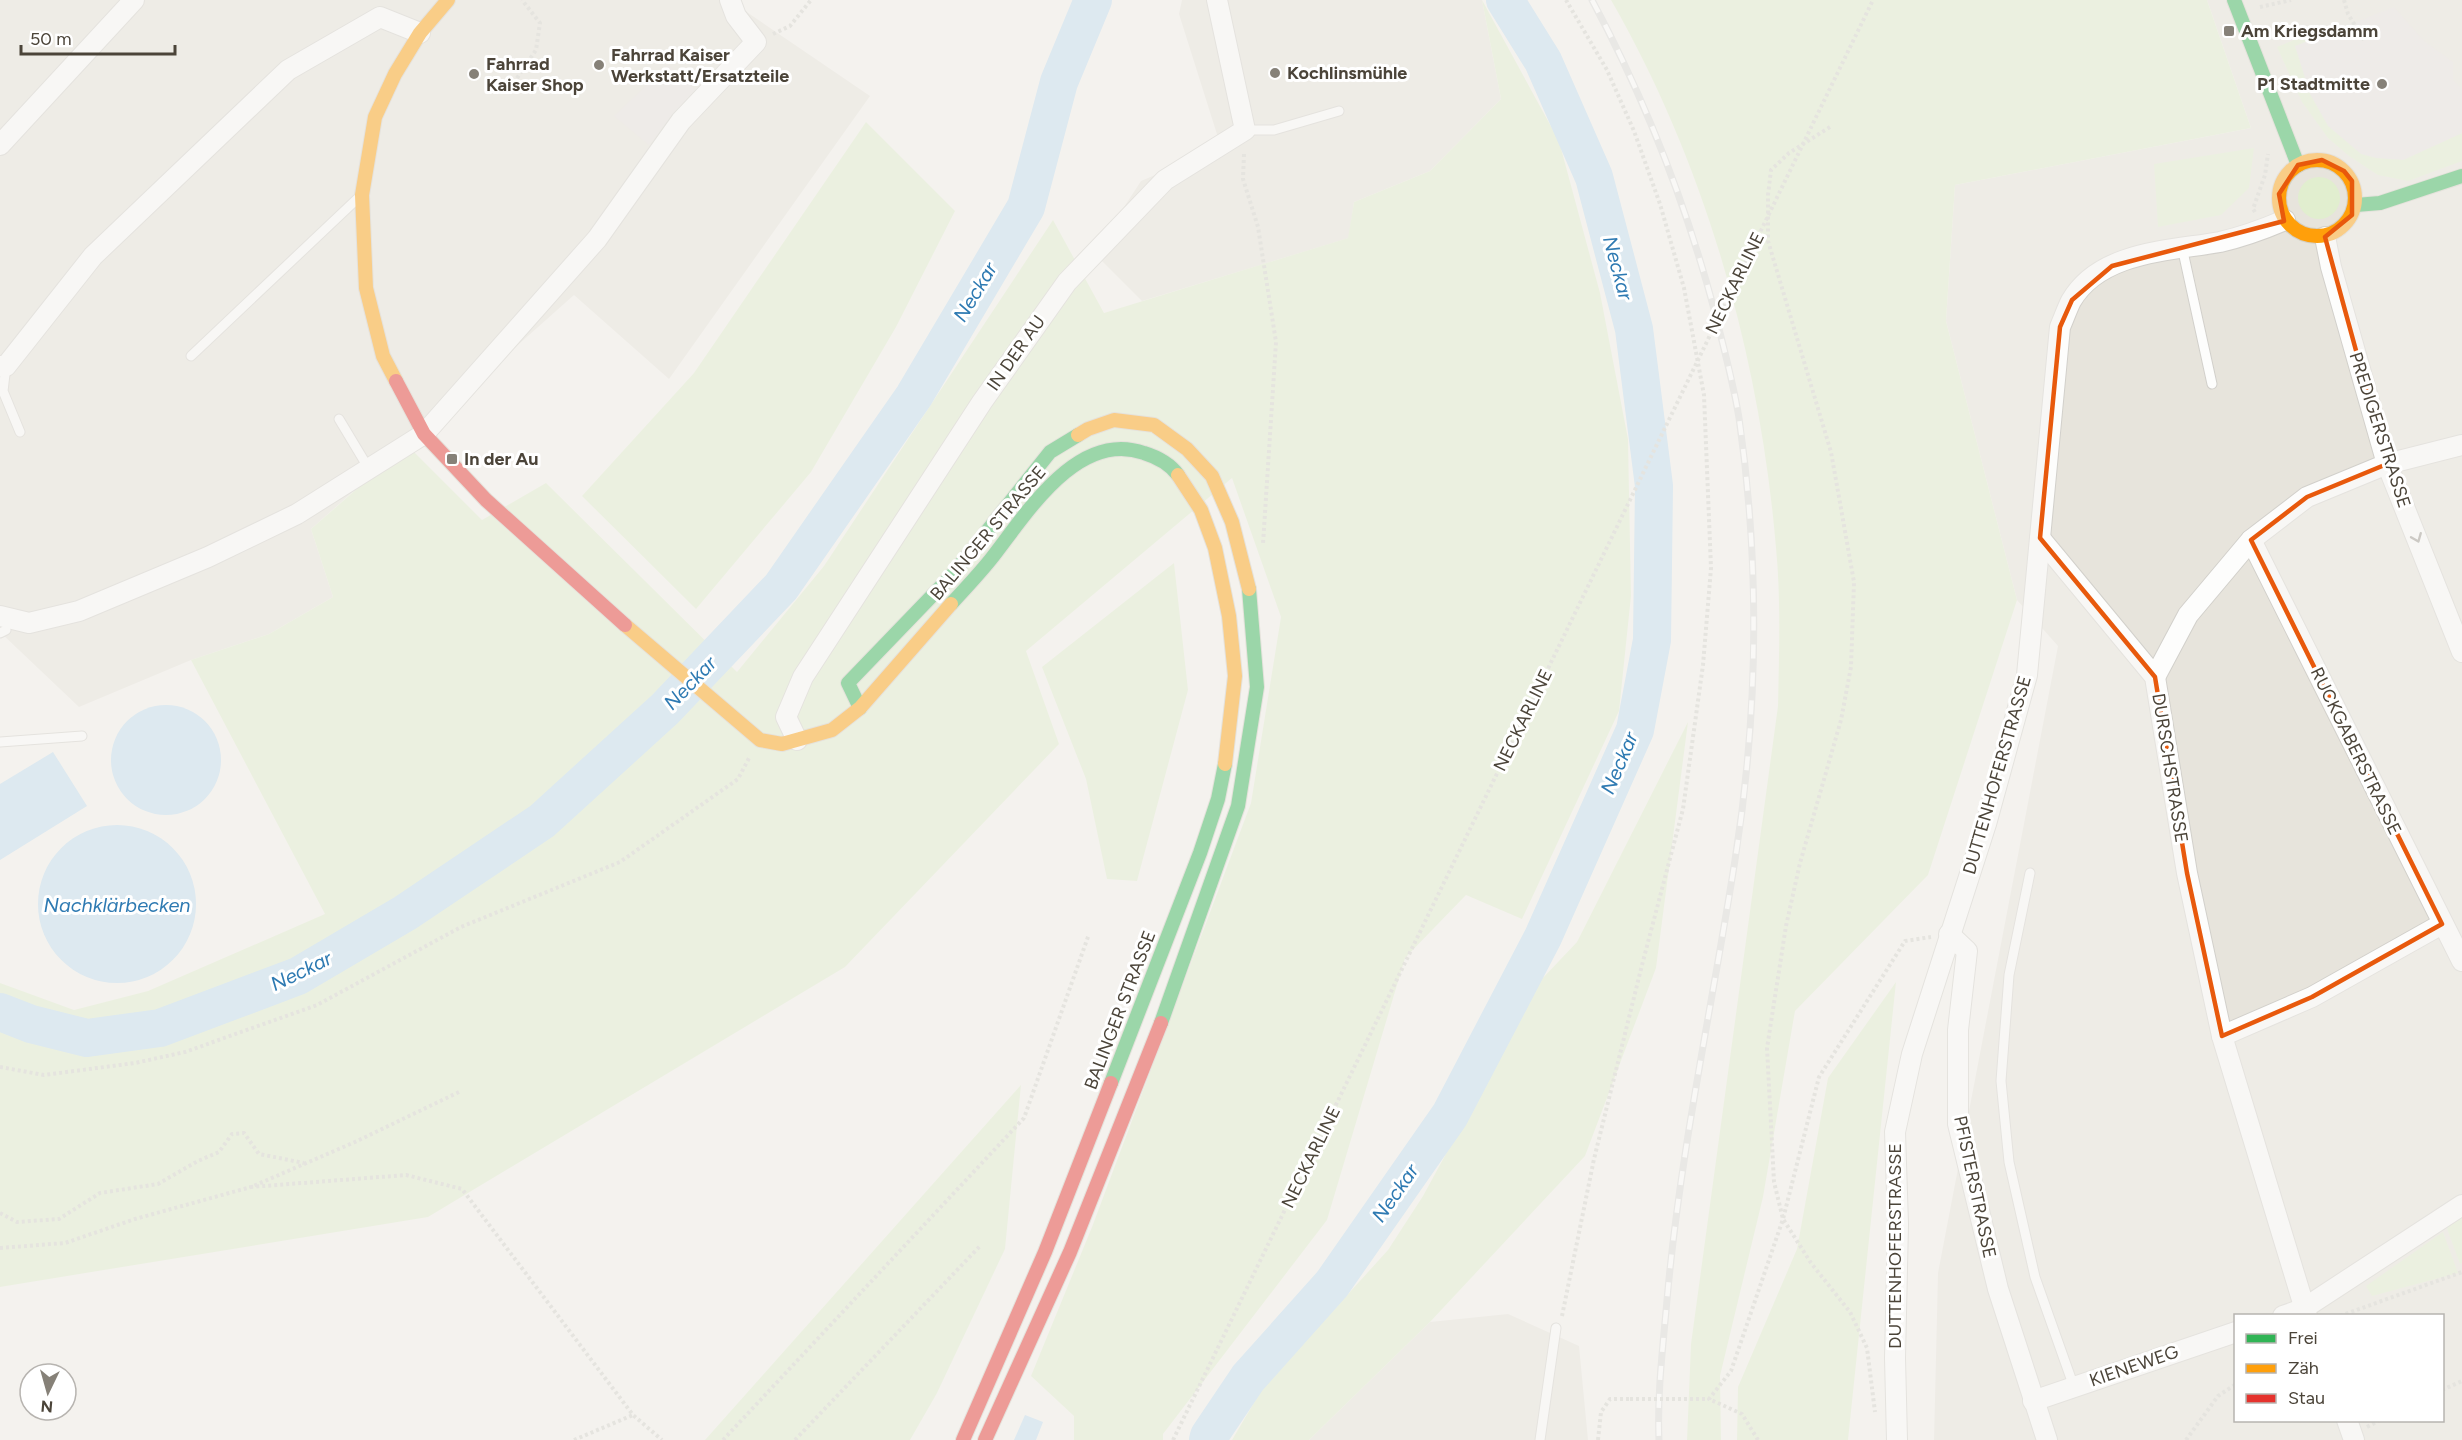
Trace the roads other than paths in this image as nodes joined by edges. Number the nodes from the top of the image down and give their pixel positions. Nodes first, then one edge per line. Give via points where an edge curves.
1 (134, 0) edge
2 (448, 0) edge
3 (730, 0) edge
4 (1216, 0) edge
5 (2234, 0) edge
6 (420, 33) junction
7 (1339, 111) dead end
8 (1245, 130) junction
9 (0, 145) edge
10 (2298, 165) junction
11 (2462, 176) edge
12 (362, 195) junction
13 (2356, 205) junction
14 (2285, 220) junction
15 (2325, 237) junction
16 (2182, 247) junction
17 (191, 356) dead end
18 (3, 366) edge
19 (2212, 384) dead end
20 (339, 419) dead end
21 (20, 432) dead end
22 (424, 434) junction
23 (2462, 446) edge
24 (2387, 464) junction
25 (369, 469) junction
26 (2040, 538) junction
27 (2251, 540) junction
28 (2, 626) edge
29 (2462, 652) edge
30 (2155, 677) junction
31 (860, 708) junction
32 (82, 736) dead end
33 (796, 740) junction
34 (0, 742) edge
35 (2030, 873) dead end
36 (2442, 924) junction
37 (1949, 934) junction
38 (2462, 961) edge
39 (2222, 1036) junction
40 (2462, 1205) edge
41 (2305, 1312) edge
42 (1556, 1328) road end
43 (2234, 1332) edge
44 (2073, 1387) junction
45 (2033, 1401) junction
46 (2348, 1422) edge
47 (963, 1440) edge
48 (985, 1440) edge
49 (1540, 1440) edge
50 (1897, 1440) edge
51 (2047, 1440) edge
52 (2354, 1440) edge

1 - 9 street
2 - 6 main road
3 - 22 street via 736,16 756,42 681,122 597,239
4 - 8 street
5 - 10 main road
6 - 12 main road via 375,117
6 - 18 street via 380,17 288,70 93,256
7 - 8 lane via 1274,130
8 - 33 street, IN DER AU via 1165,180 1067,282 982,402 803,677 786,717
10 - 13 main road via 2310,160 2334,164 2352,181
10 - 14 main road via 2282,182 2279,194
11 - 13 main road via 2380,203
12 - 17 lane
12 - 22 main road via 366,288 383,356
13 - 15 main road via 2346,224
14 - 15 main road via 2305,235
14 - 16 street, DUTTENHOFERSTRASSE via 2221,242
15 - 24 street, PREDIGERSTRASSE
16 - 19 lane
16 - 26 street, DUTTENHOFERSTRASSE via 2112,266 2092,277 2072,300 2061,327
18 - 21 lane via 3,392
20 - 25 lane
22 - 25 street
22 - 33 main road, BALINGER STRASSE via 486,500 736,722 760,740 782,744
23 - 24 street
24 - 27 street via 2307,497
24 -> 29 street, PREDIGERSTRASSE
25 - 28 street via 297,514 208,557 79,611
26 - 30 street, DURSCHSTRASSE
26 - 37 street, DUTTENHOFERSTRASSE via 2027,675 1986,824
27 - 30 street via 2188,615
27 - 36 street, RUCKGABERSTRASSE
30 - 39 street, DURSCHSTRASSE via 2187,873
31 - 33 main road, BALINGER STRASSE via 832,730
31 - 47 main road, BALINGER STRASSE via 991,559 1028,509 1065,471 1091,456 1133,449 1158,458 1175,471 1201,510 1215,548 1229,616 1235,676 1218,799 1046,1252
31 - 48 main road via 848,683 953,574 1050,452 1088,429 1114,420 1154,425 1187,449 1212,476 1232,522 1251,596 1257,687 1238,806 1176,985 1070,1252
32 - 34 lane
35 - 44 lane via 2009,975 2001,1081 2009,1162 2035,1277
36 - 38 street, RUCKGABERSTRASSE
36 - 39 street via 2312,997
37 - 45 street, PFISTERSTRASSE via 1967,951 1958,1030 1958,1124 1998,1289
37 - 50 street, DUTTENHOFERSTRASSE via 1912,1054 1895,1132
39 - 41 street, DURSCHSTRASSE
40 - 41 street
42 - 49 lane
43 - 44 street, KIENEWEG
44 - 45 street, KIENEWEG
45 - 51 street, PFISTERSTRASSE
46 - 52 street

